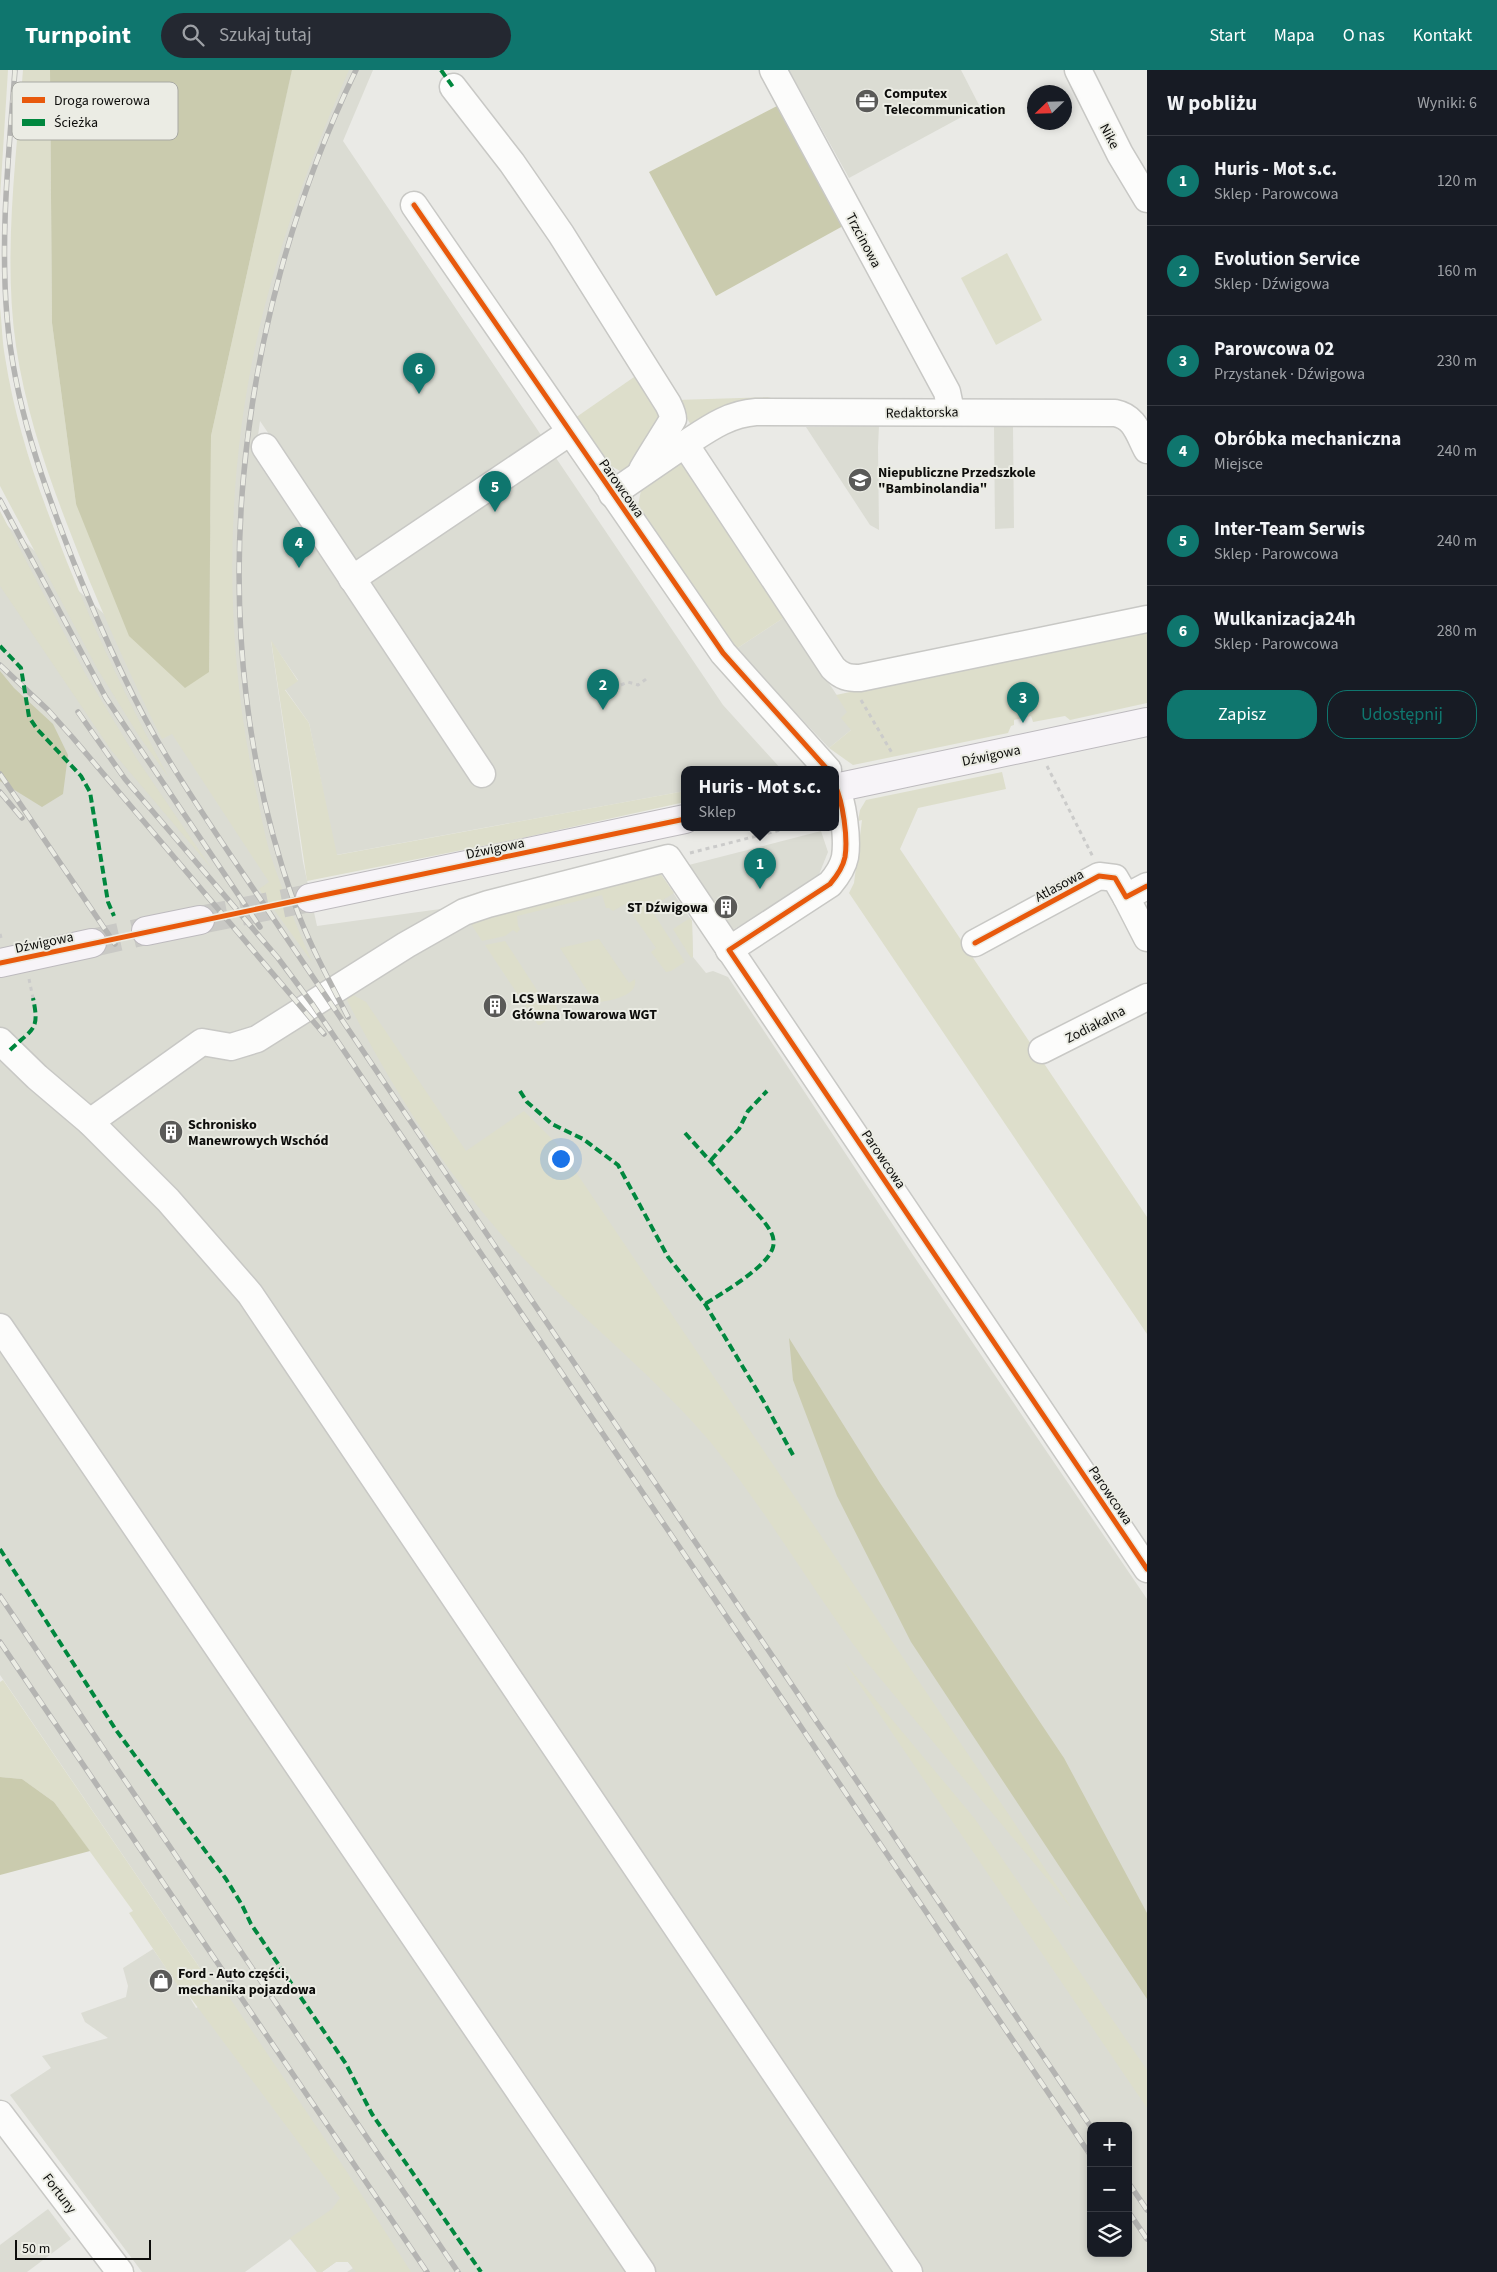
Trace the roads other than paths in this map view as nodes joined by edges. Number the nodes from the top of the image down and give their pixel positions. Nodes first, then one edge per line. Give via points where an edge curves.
1 (773, 70) edge
2 (1078, 70) edge
3 (453, 87) dead end
4 (1147, 199) edge
5 (414, 204) dead end
6 (951, 411) junction
7 (570, 432) junction
8 (685, 444) junction
9 (265, 447) dead end
10 (1147, 450) edge
11 (639, 475) junction
12 (612, 494) junction
13 (352, 579) junction
14 (1147, 619) edge
15 (1147, 722) edge
16 (819, 766) edge
17 (482, 774) dead end
18 (839, 782) edge
19 (839, 799) edge
20 (681, 820) edge
21 (1136, 892) edge
22 (310, 898) tunnel mouth
23 (200, 920) tunnel mouth
24 (146, 931) tunnel mouth
25 (1147, 938) edge
26 (92, 942) tunnel mouth
27 (975, 943) dead end
28 (729, 950) junction
29 (0, 963) edge
30 (1147, 997) edge
31 (0, 1041) edge
32 (1042, 1050) dead end
33 (90, 1122) junction
34 (0, 1327) edge
35 (1147, 1569) edge
36 (0, 2114) edge
37 (120, 2272) edge
38 (642, 2272) edge
39 (909, 2272) edge

1 - 6 street, Trzcinowa via 947,392
2 - 4 street, Nike via 1120,154
3 - 11 street, Parowcowa via 512,163 561,234 668,404 673,418 671,424
5 - 7 street, Parowcowa
6 - 8 street, Redaktorska via 742,413 726,418
6 - 10 street, Redaktorska via 1125,415 1135,425
7 - 12 street, Parowcowa
7 - 13 street
8 - 11 street, Parowcowa
8 - 14 street via 841,676 854,678
9 - 13 street
11 - 12 street, Parowcowa
12 - 16 street, Parowcowa via 723,653
13 - 17 street
15 - 18 main road, Dźwigowa
19 - 28 street, Parowcowa via 844,815 845,857 838,875 830,884
20 - 22 main road, Dźwigowa
21 - 25 street
21 - 27 street, Atlasowa via 1114,878 1102,875
23 - 24 main road
26 - 29 main road, Dźwigowa
28 - 33 street via 668,858 488,904 464,912 406,945 257,1040 231,1047 202,1042
28 - 35 street, Parowcowa
30 - 32 street, Zodiakalna
31 - 33 street
33 - 39 street via 168,1200 250,1294
34 - 38 street
36 - 37 street, Fortuny

